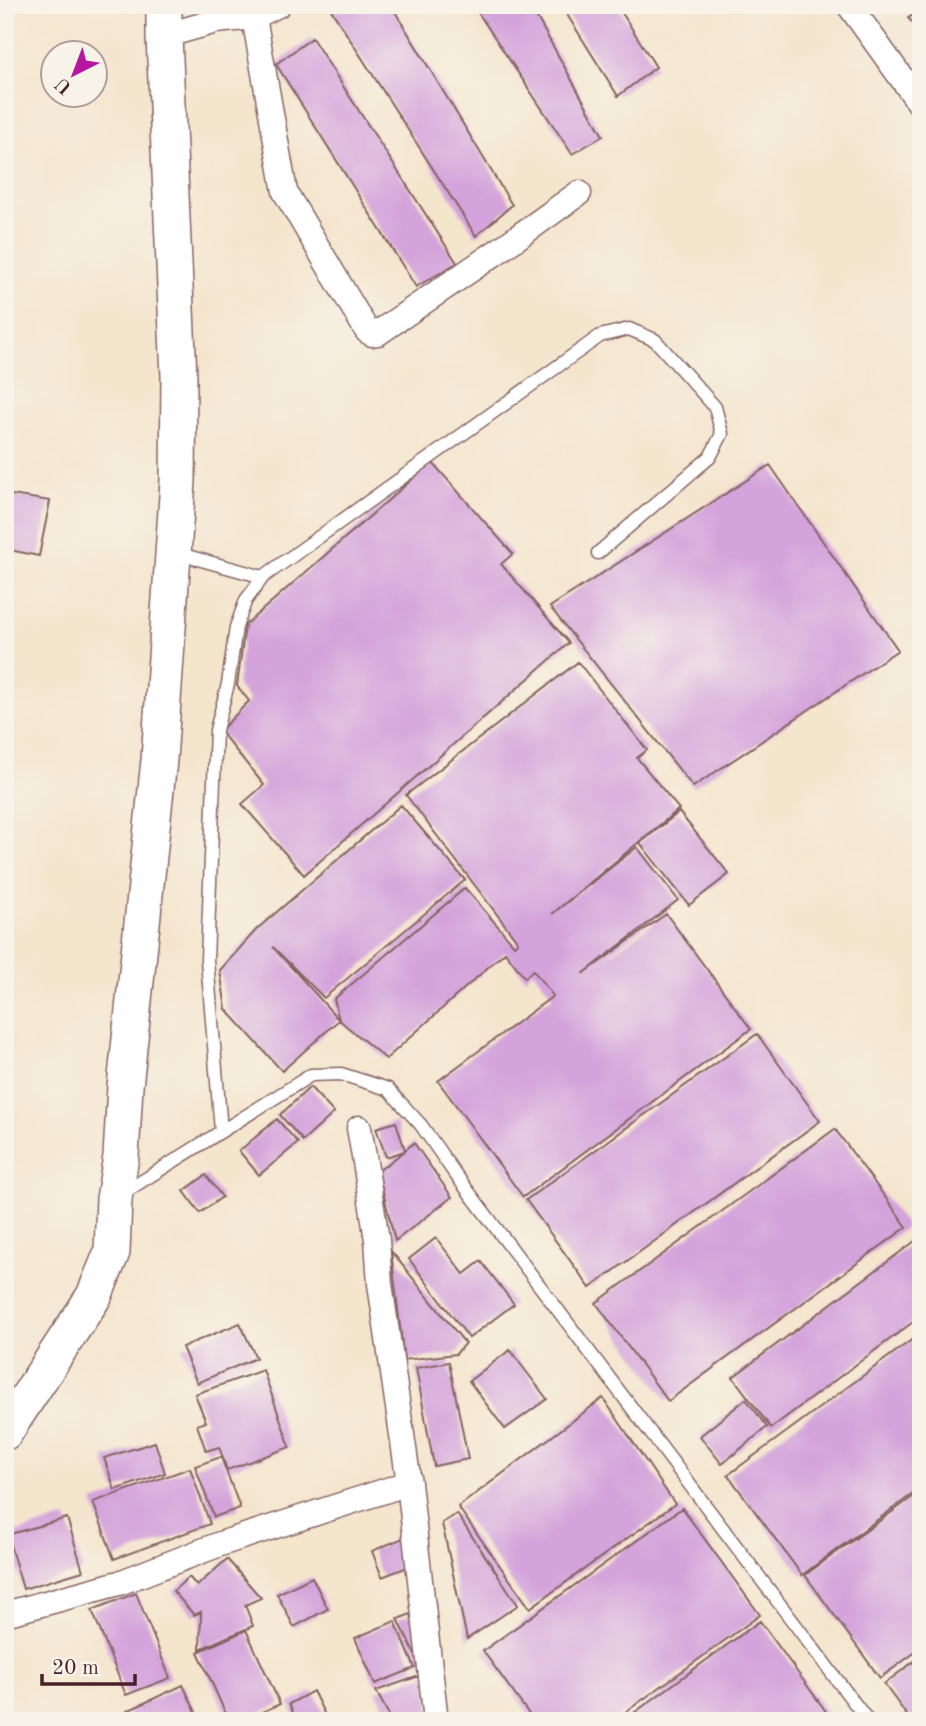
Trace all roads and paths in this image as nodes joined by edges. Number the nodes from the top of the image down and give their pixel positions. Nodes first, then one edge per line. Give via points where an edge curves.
1 (278, 5) edge
2 (849, 5) edge
3 (254, 17) junction
4 (164, 21) edge
5 (921, 105) edge
6 (579, 193) dead end
7 (173, 552) junction
8 (598, 553) dead end
9 (263, 577) junction
10 (359, 1128) dead end
11 (221, 1131) junction
12 (114, 1199) junction
13 (5, 1432) edge
14 (409, 1483) junction
15 (5, 1614) edge
16 (436, 1721) edge
17 (868, 1721) edge

1 - 3 street
2 - 5 street
3 - 4 street
3 - 6 street via 285,192 366,331 378,333
4 - 7 main road via 179,377
7 - 9 lane
7 - 12 main road via 159,760
8 - 9 lane via 710,457 722,434 715,407 655,341 629,329 600,336
9 - 11 lane via 246,600 236,627 216,730 207,960
10 - 14 street
11 - 12 lane
11 - 17 lane via 311,1075 341,1074 388,1089 421,1125
12 - 13 main road via 112,1252 94,1296
14 - 15 street via 220,1544 119,1583
14 - 16 street

